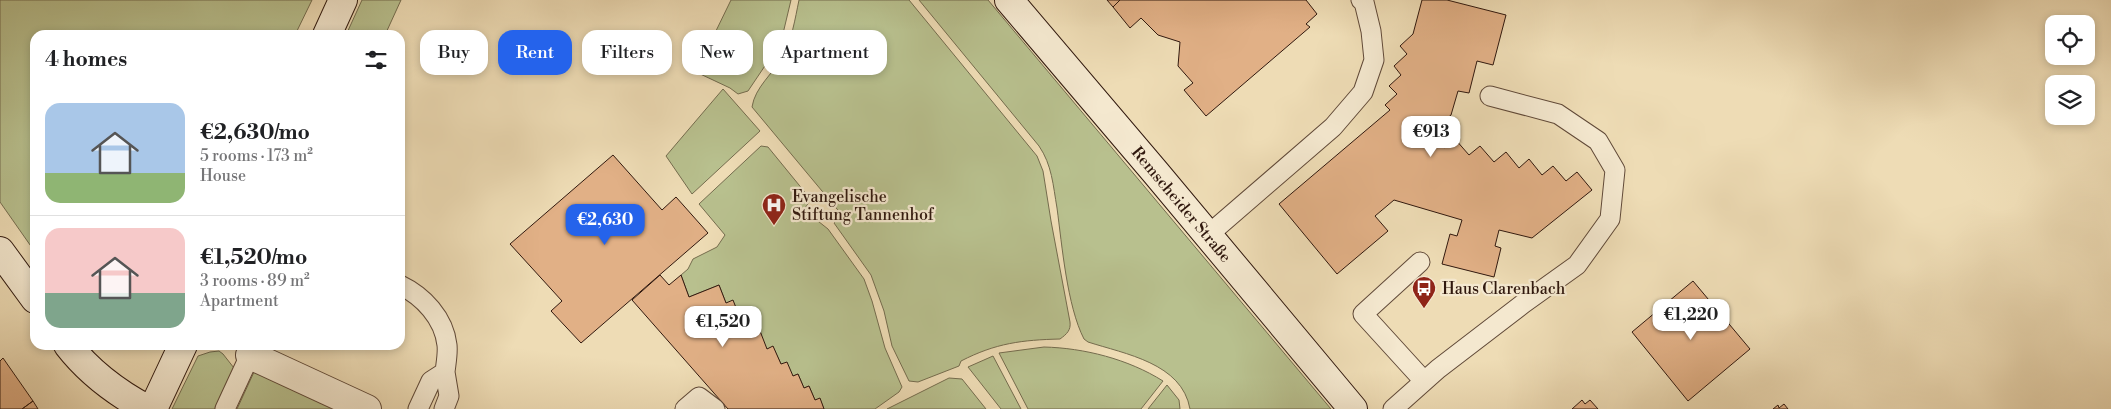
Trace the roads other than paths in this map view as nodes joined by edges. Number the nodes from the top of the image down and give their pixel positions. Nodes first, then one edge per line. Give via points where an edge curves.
1 (343, 0) edge
2 (1009, 0) edge
3 (1361, 0) edge
4 (329, 30) edge
5 (1490, 96) dead end
6 (1208, 235) junction
7 (0, 251) edge
8 (1420, 262) dead end
9 (405, 288) edge
10 (30, 292) edge
11 (72, 350) edge
12 (181, 350) edge
13 (250, 355) joint
14 (445, 372) junction
15 (1424, 381) junction
16 (368, 404) edge
17 (146, 409) edge
18 (153, 409) edge
19 (225, 409) edge
20 (418, 409) edge
21 (444, 409) edge
22 (685, 409) edge
23 (715, 409) edge
24 (1353, 409) edge
25 (1394, 409) edge

1 - 4 main road
2 - 6 main road, Remscheider Straße
3 - 6 lane via 1371,31 1374,60 1363,92 1333,128
5 - 15 lane via 1558,114 1598,141 1615,170 1610,219 1577,265
6 - 24 main road, Remscheider Straße
7 - 10 main road
8 - 15 lane via 1363,314
9 - 14 lane via 428,304 442,325 447,345
11 - 17 main road via 118,394
12 - 18 main road
13 - 16 main road
13 - 19 lane
14 - 20 lane via 431,382
14 - 21 lane via 449,396
15 - 25 lane
22 - 23 lane via 699,397

